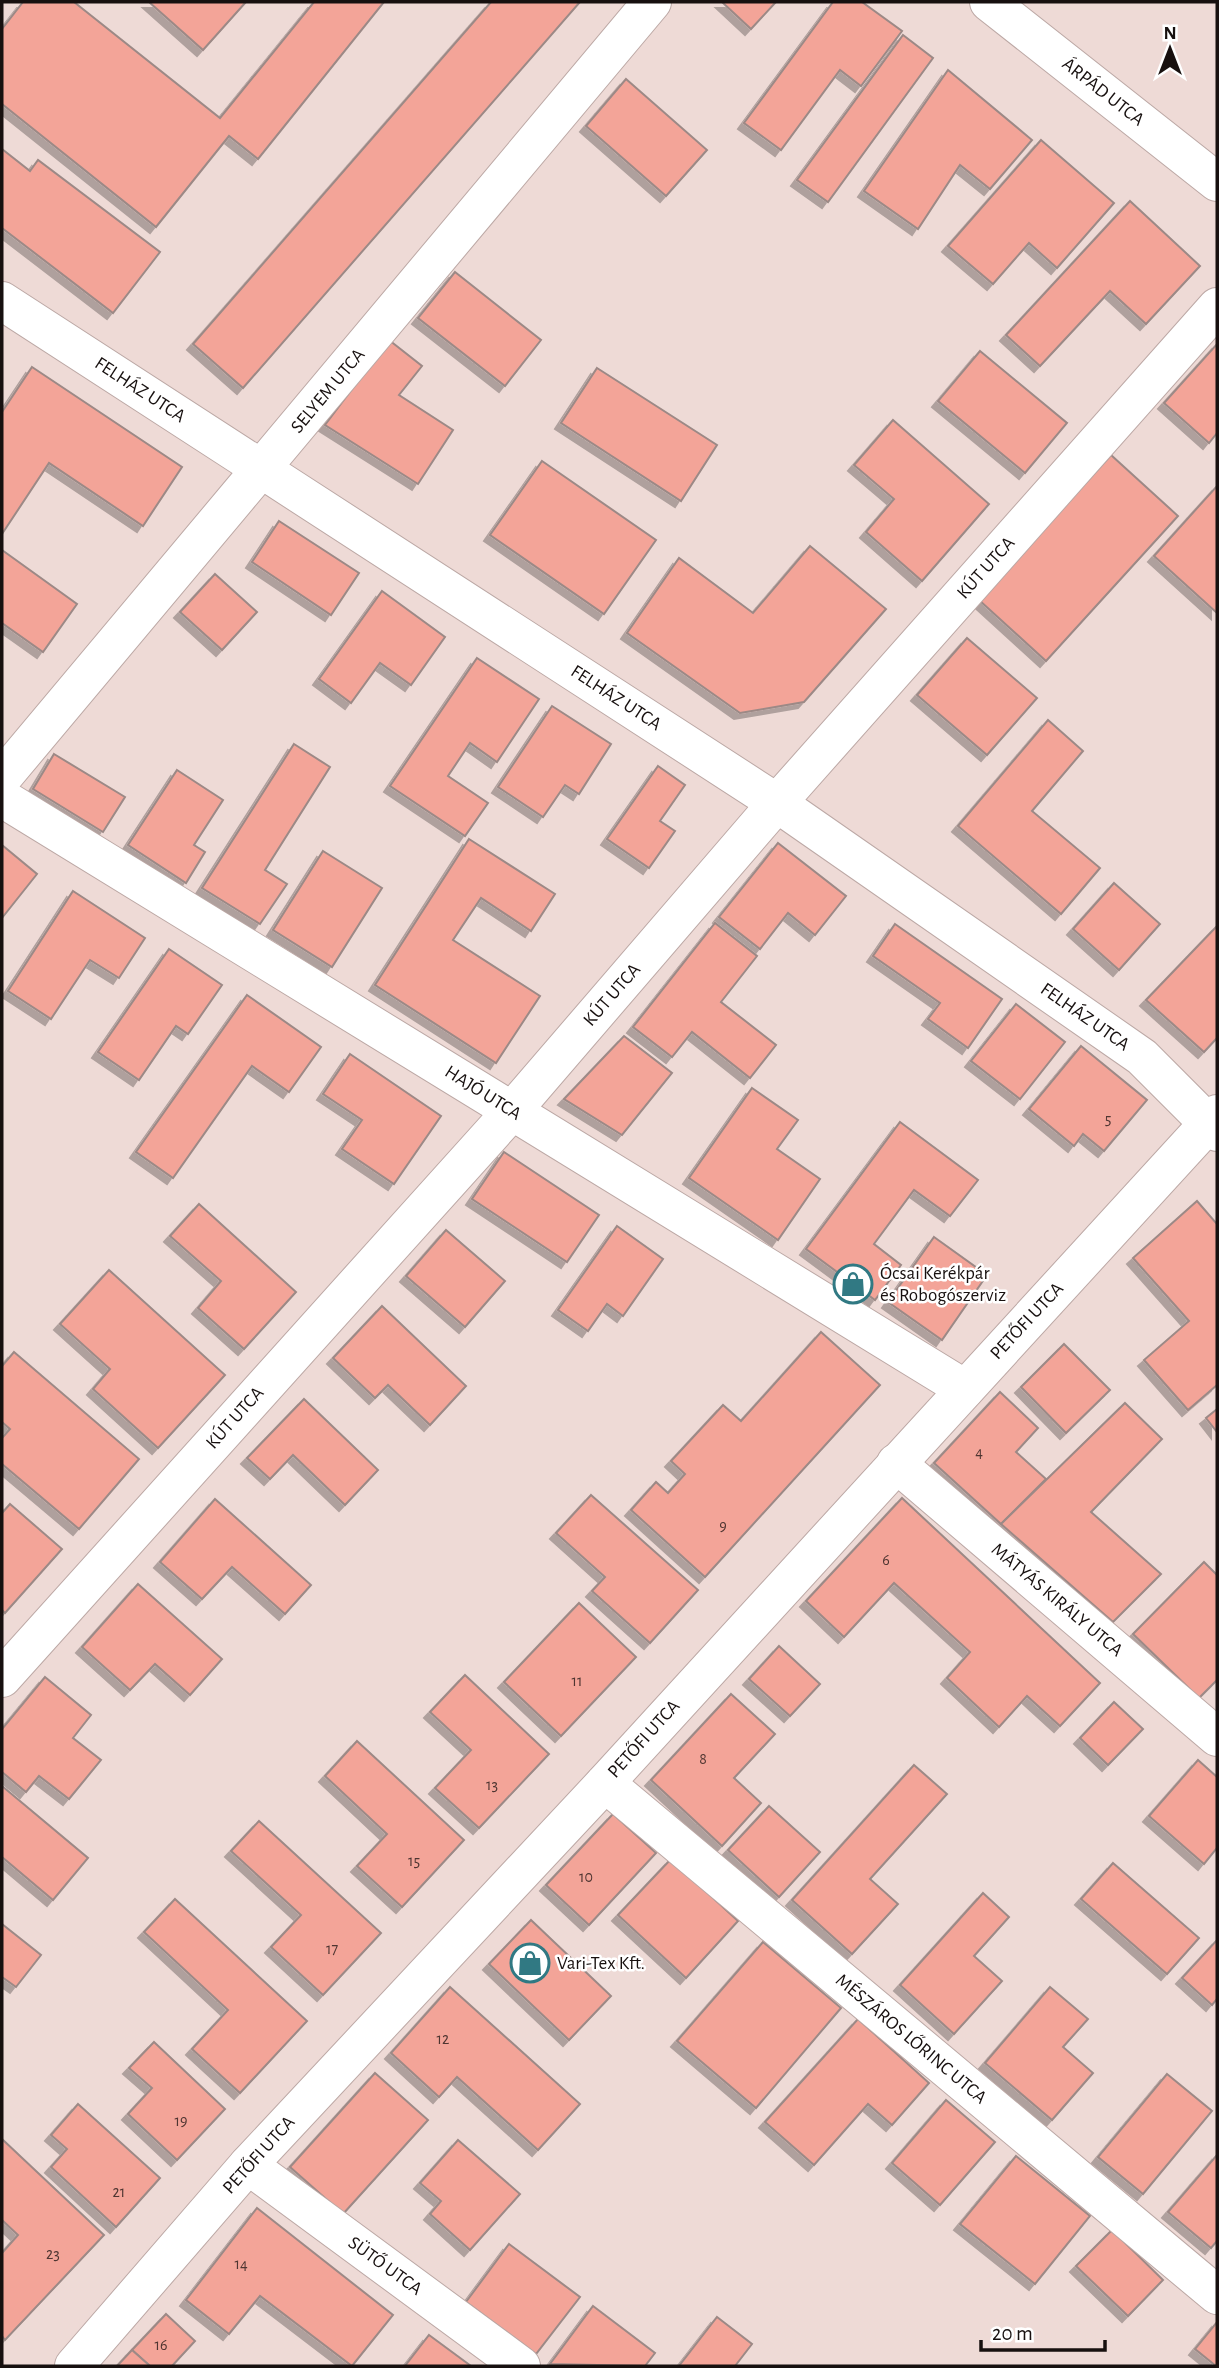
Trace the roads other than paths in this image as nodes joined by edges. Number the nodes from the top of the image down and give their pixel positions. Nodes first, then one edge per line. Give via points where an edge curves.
1 (652, 2) edge
2 (989, 2) edge
3 (1217, 183) edge
4 (2, 301) edge
5 (1217, 307) edge
6 (262, 470) junction
7 (2, 778) edge
8 (2, 798) edge
9 (777, 803) junction
10 (512, 1111) junction
11 (1215, 1123) edge
12 (965, 1389) junction
13 (896, 1463) junction
14 (2, 1678) edge
15 (1217, 1737) edge
16 (605, 1783) junction
17 (248, 2165) junction
18 (1217, 2295) edge
19 (74, 2366) edge
20 (521, 2366) edge

1 - 6 street, SELYEM UTCA
2 - 3 street, ÁRPÁD UTCA
4 - 6 street, FELHÁZ UTCA
5 - 9 street, KÚT UTCA
6 - 7 street, SELYEM UTCA
6 - 9 street, FELHÁZ UTCA
8 - 10 street, HAJÓ UTCA
9 - 10 street, KÚT UTCA
9 - 11 street, FELHÁZ UTCA via 1142,1056
10 - 12 street, HAJÓ UTCA
10 - 14 street, KÚT UTCA
11 - 12 street, PETŐFI UTCA
12 - 13 street, PETŐFI UTCA
13 - 15 street, MÁTYÁS KIRÁLY UTCA
13 - 16 street, PETŐFI UTCA
16 - 17 street, PETŐFI UTCA
16 - 18 street, MÉSZÁROS LŐRINC UTCA
17 - 19 street, PETŐFI UTCA
17 - 20 street, SÜTŐ UTCA

